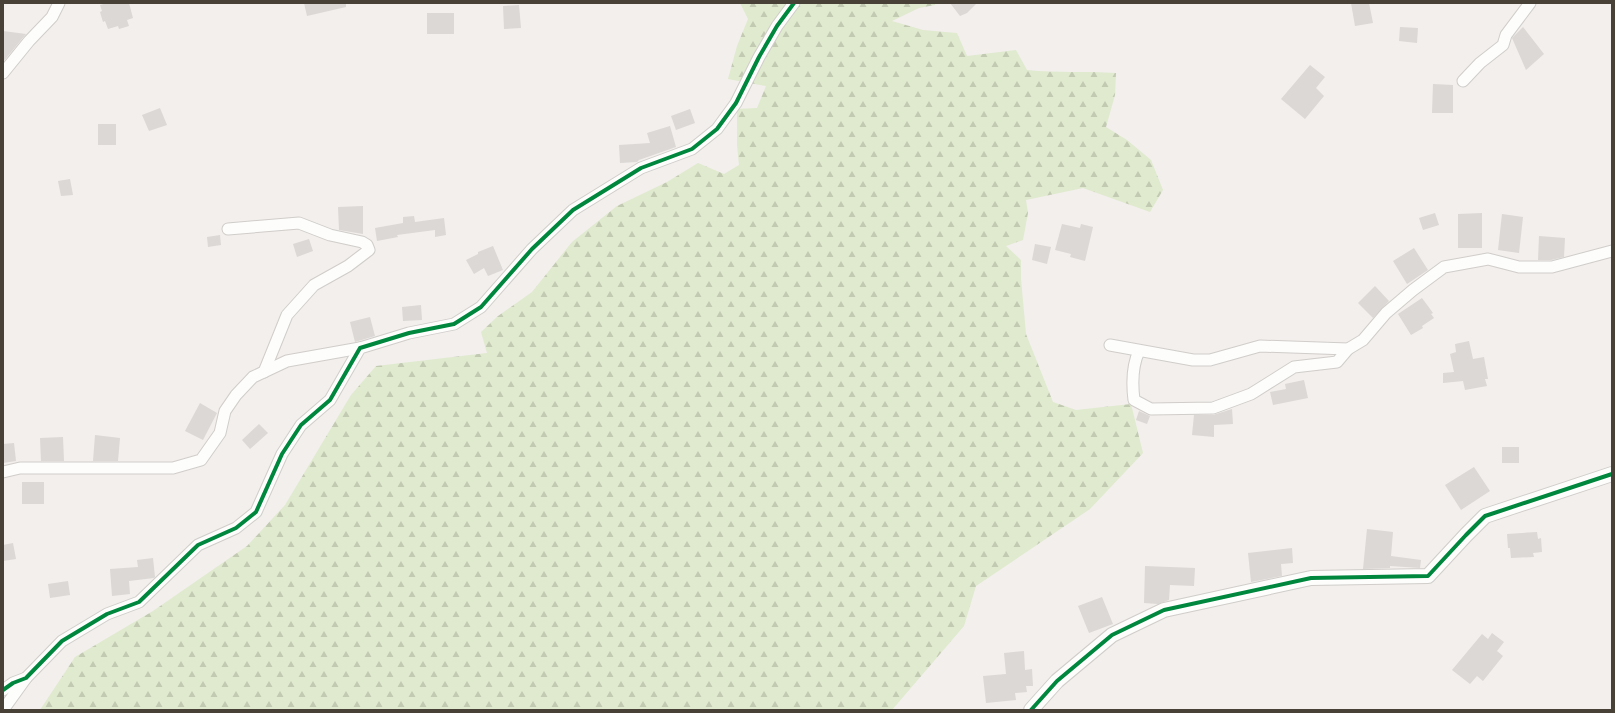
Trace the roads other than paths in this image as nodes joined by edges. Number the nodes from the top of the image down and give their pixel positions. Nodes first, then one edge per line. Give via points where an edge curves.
1 (59, 3) edge
2 (794, 3) edge
3 (1530, 3) edge
4 (3, 73) edge
5 (1463, 81) dead end
6 (228, 229) dead end
7 (1612, 251) edge
8 (1110, 345) dead end
9 (360, 348) junction
10 (1348, 349) junction
11 (1139, 351) junction
12 (264, 372) junction
13 (3, 472) edge
14 (1612, 474) edge
15 (26, 678) junction
16 (3, 690) edge
17 (3, 710) edge
18 (1031, 710) edge

1 - 4 street via 52,17 28,40
2 - 9 street via 777,26 736,103 717,130 692,149 641,168 573,210 532,250 481,307 454,324 409,333
3 - 5 street via 1506,35 1503,45 1480,63
6 - 12 street via 299,223 330,235 362,242 369,250 314,286 288,315
7 - 10 street via 1552,267 1518,267 1488,259 1444,267 1386,312 1363,340
8 - 11 street
9 - 12 street via 287,361
9 - 15 street via 330,400 301,425 282,454 256,512 236,528 198,545 139,602 107,614 62,641
10 - 11 street via 1260,346 1210,360 1193,360
10 - 11 street via 1337,362 1294,367 1251,394 1213,408 1151,409 1134,400 1134,361
12 - 13 street via 253,377 236,395 225,411 220,433 201,460 173,468 20,468
14 - 18 street via 1485,516 1428,576 1311,578 1164,610 1112,635 1057,681
15 - 16 street
15 - 17 street

